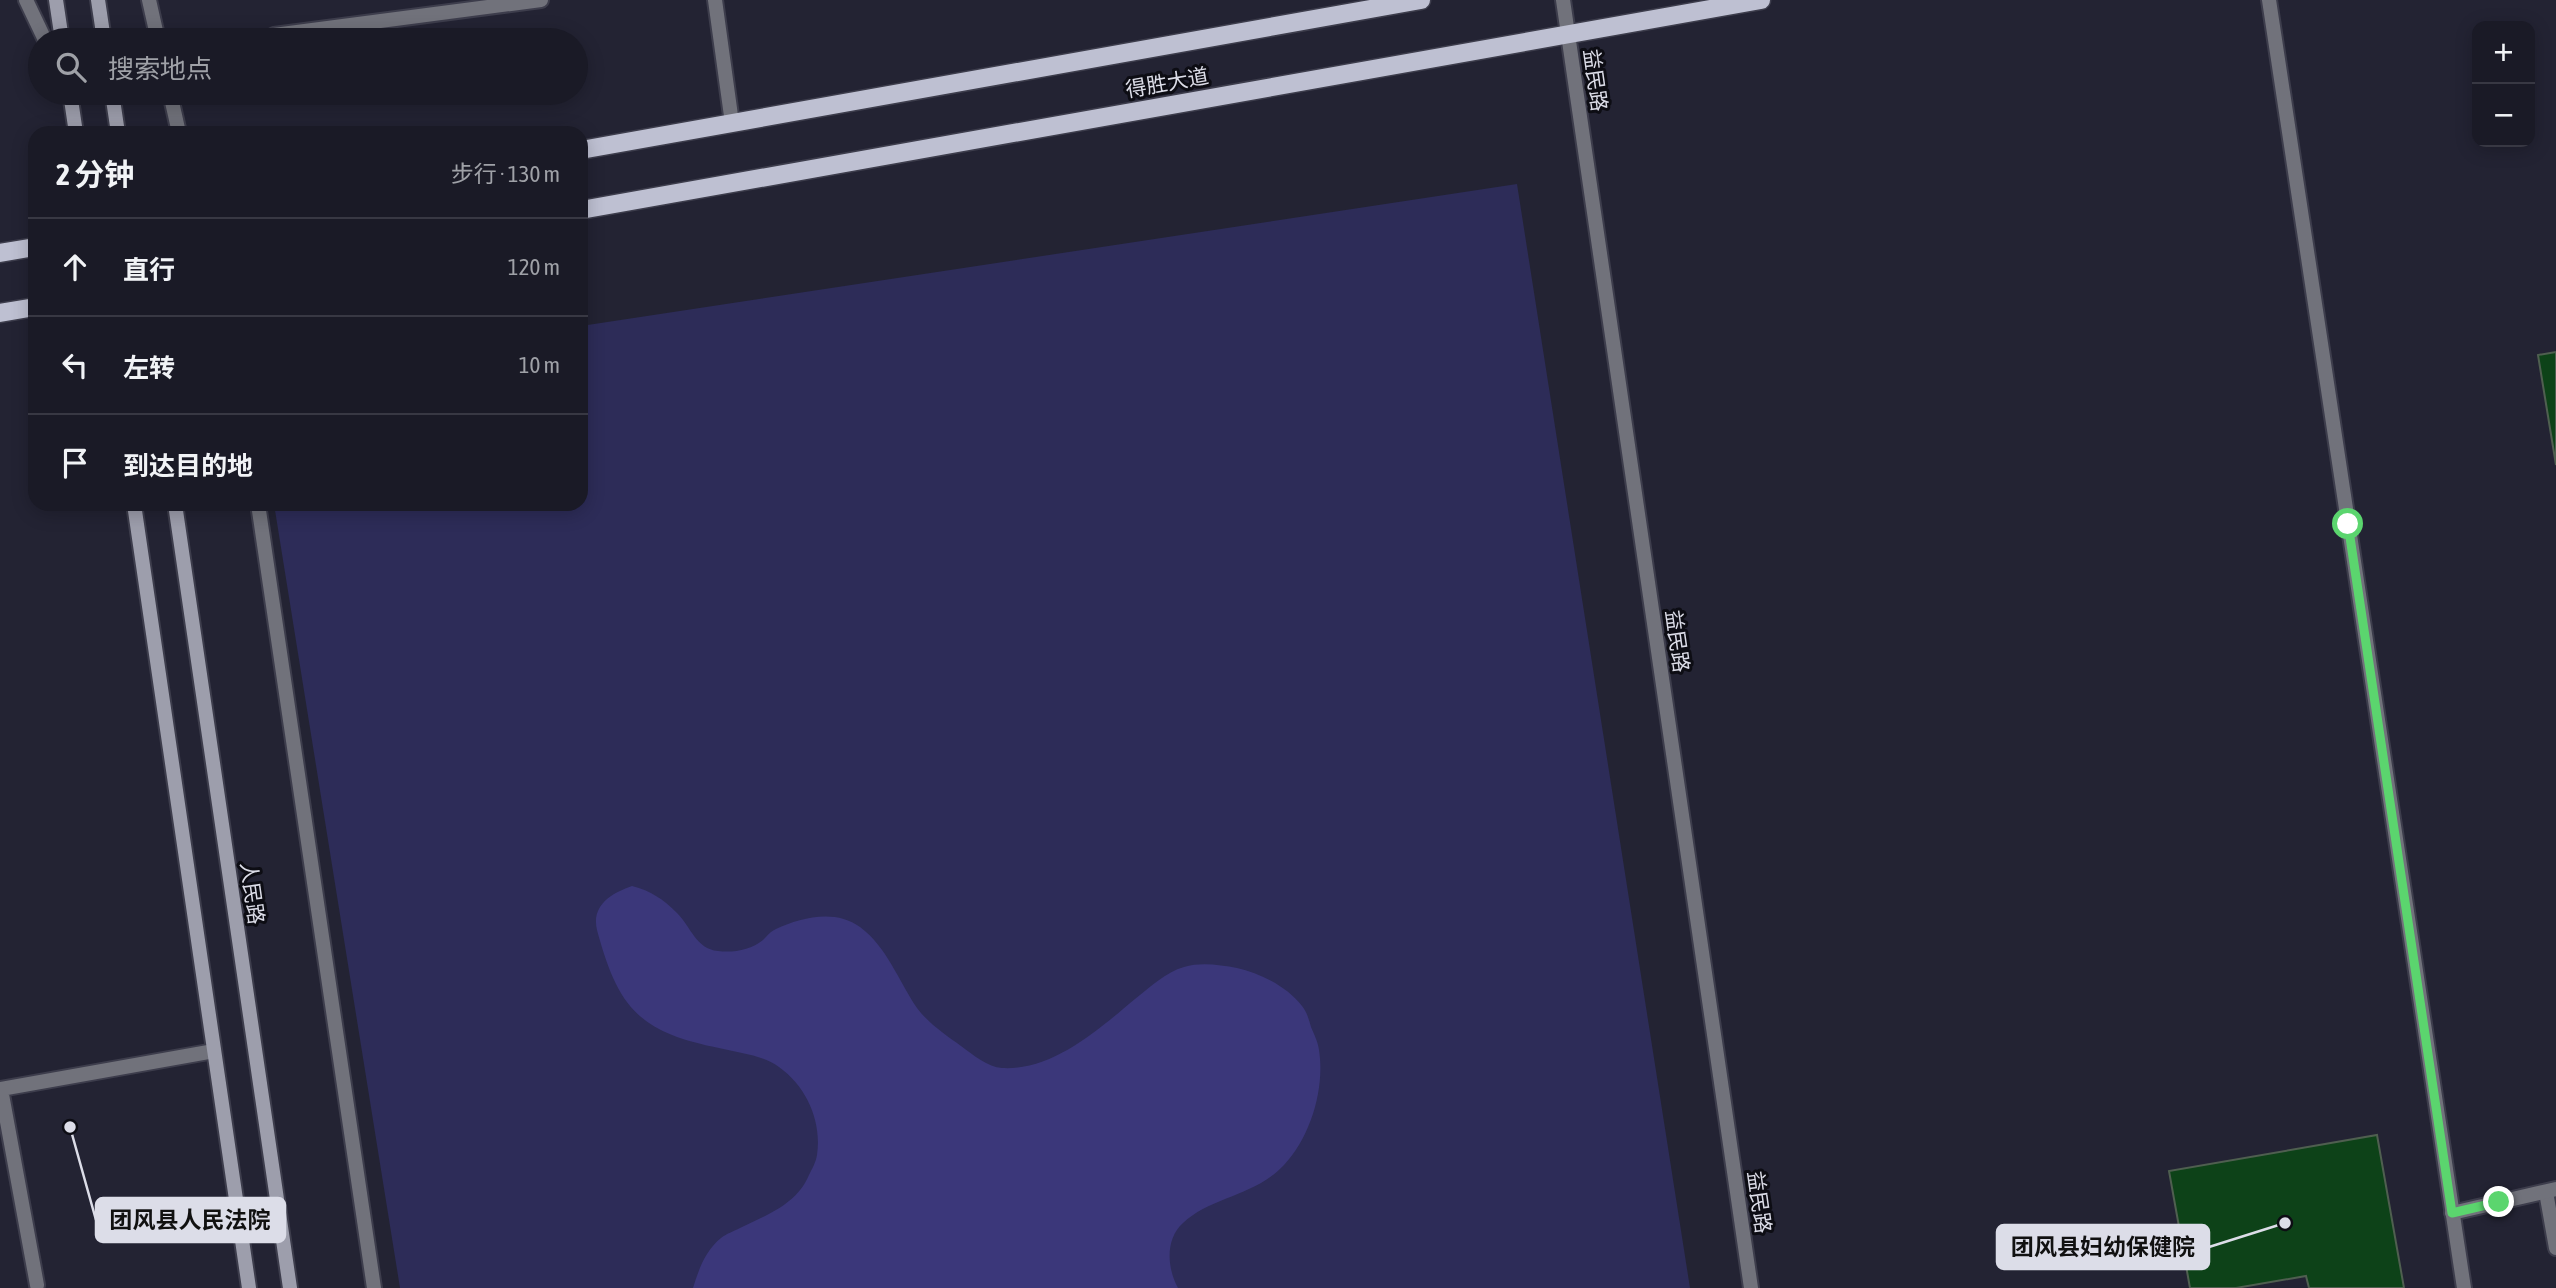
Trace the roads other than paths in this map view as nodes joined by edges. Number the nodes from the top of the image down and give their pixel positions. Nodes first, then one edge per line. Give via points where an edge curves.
1 (26, 0) edge
2 (56, 0) edge
3 (98, 0) edge
4 (149, 0) edge
5 (541, 0) edge
6 (715, 0) edge
7 (1420, 0) edge
8 (1563, 0) edge
9 (1761, 0) edge
10 (2269, 0) edge
11 (39, 28) edge
12 (60, 28) edge
13 (102, 28) edge
14 (155, 28) edge
15 (327, 28) edge
16 (1568, 34) junction
17 (72, 105) edge
18 (114, 105) edge
19 (174, 105) edge
20 (732, 123) junction
21 (75, 126) edge
22 (117, 126) edge
23 (178, 126) edge
24 (588, 149) edge
25 (588, 209) edge
26 (28, 248) edge
27 (0, 253) edge
28 (28, 308) edge
29 (0, 313) edge
30 (135, 511) edge
31 (176, 511) edge
32 (259, 511) edge
33 (214, 1052) junction
34 (2551, 1191) edge
35 (2452, 1213) junction
36 (2556, 1248) edge
37 (37, 1285) dead end
38 (249, 1288) edge
39 (290, 1288) edge
40 (374, 1288) edge
41 (1751, 1288) edge
42 (2464, 1288) edge

1 - 11 street
2 - 12 street
3 - 13 street
4 - 14 street
5 - 15 street
6 - 20 street
7 - 20 main road, 得胜大道
8 - 16 street, 益民路
9 - 16 main road, 得胜大道
10 - 35 street
16 - 25 main road, 得胜大道
16 - 41 street, 益民路
17 - 21 street
18 - 22 street
19 - 23 street
20 - 24 main road, 得胜大道
26 - 27 main road
28 - 29 main road
30 - 33 street
31 - 39 street, 人民路
32 - 40 street
33 - 37 street via 1,1089
33 - 38 street
34 - 35 street
34 - 36 street
35 - 42 street

